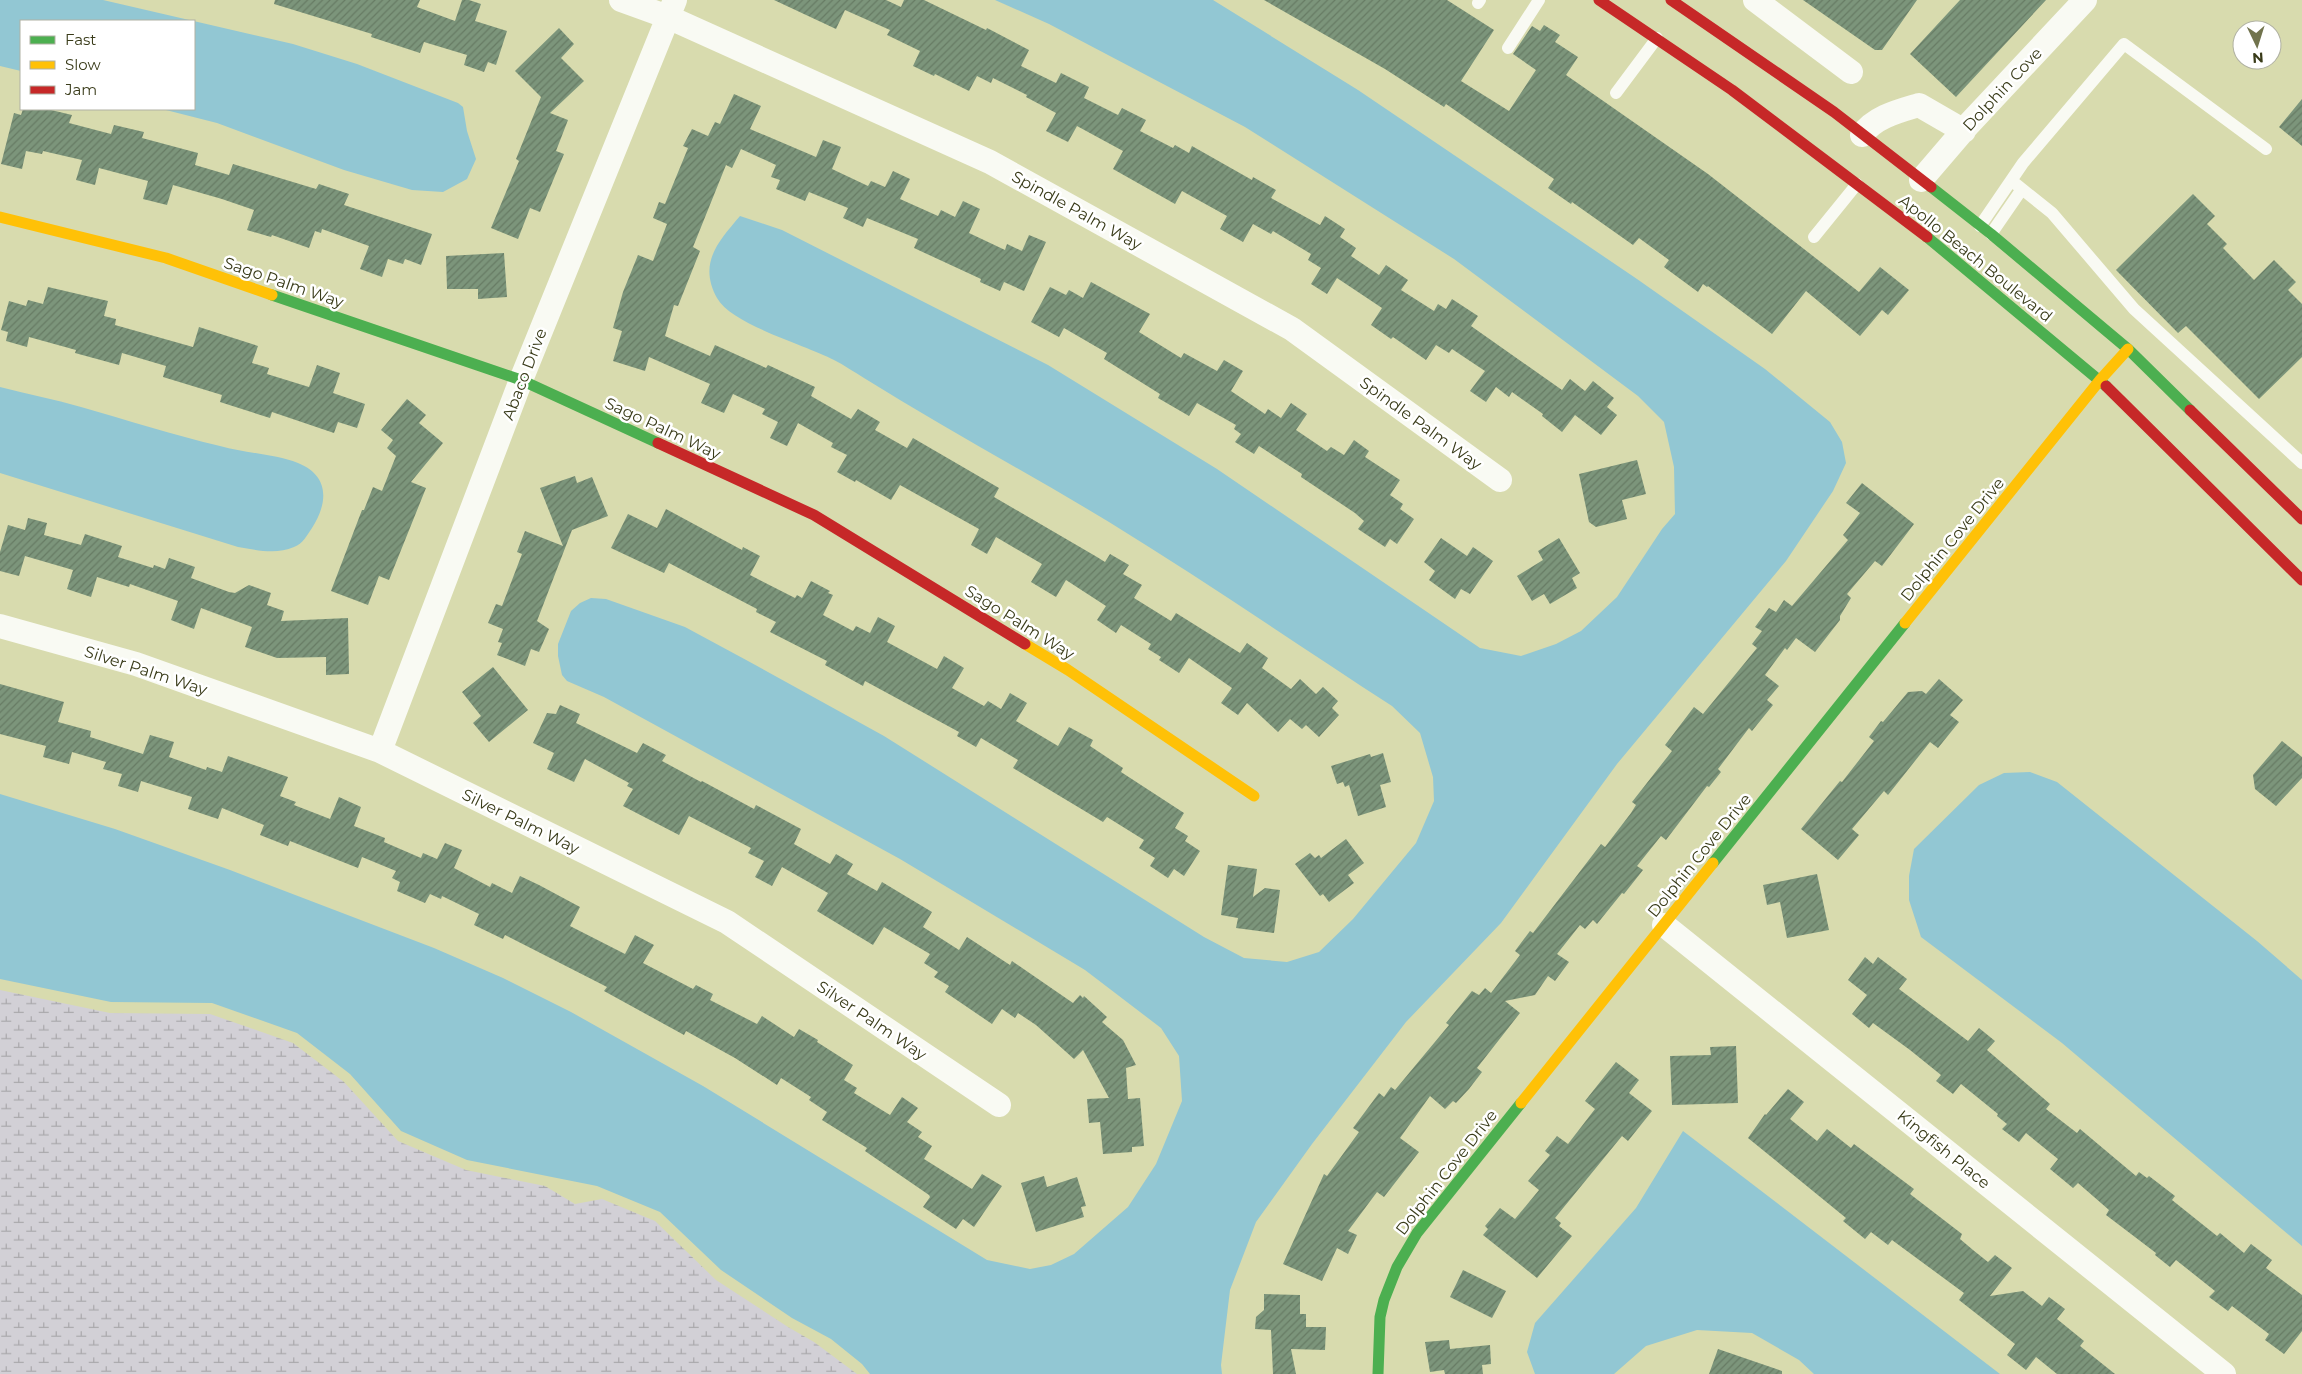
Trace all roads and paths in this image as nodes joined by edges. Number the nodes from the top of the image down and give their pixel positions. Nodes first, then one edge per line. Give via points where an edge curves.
1 (621, 0) edge
2 (1539, 0) edge
3 (1598, 0) edge
4 (1671, 0) edge
5 (1755, 0) edge
6 (2085, 0) edge
7 (671, 8) edge
8 (1657, 38) junction
9 (1508, 48) dead end
10 (1851, 72) dead end
11 (1616, 93) dead end
12 (1967, 127) junction
13 (1862, 135) junction
14 (2266, 149) dead end
15 (1921, 180) junction
16 (1857, 184) junction
17 (2017, 185) junction
18 (0, 217) edge
19 (1980, 226) junction
20 (1991, 234) junction
21 (1814, 238) dead end
22 (2128, 349) junction
23 (521, 380) junction
24 (2100, 380) junction
25 (2302, 463) edge
26 (1500, 480) dead end
27 (2302, 520) edge
28 (2302, 580) edge
29 (0, 626) edge
30 (380, 751) junction
31 (1254, 796) dead end
32 (1664, 925) junction
33 (999, 1105) dead end
34 (1378, 1374) edge
35 (2224, 1374) edge

1 - 7 street, Spindle Palm Way
2 - 9 lane
3 - 8 street, Apollo Beach Boulevard
4 - 13 street, Apollo Beach Boulevard via 1834,112
5 - 10 street
6 - 12 street, Dolphin Cove
7 - 23 street, Abaco Drive
7 - 26 street, Spindle Palm Way via 990,162 1292,329
8 - 11 lane
8 - 16 street, Apollo Beach Boulevard
12 - 13 street via 1919,105 1892,113 1868,126
12 - 15 street, Dolphin Cove
13 - 15 street, Apollo Beach Boulevard
14 - 17 lane via 2124,44 2023,163
15 - 19 street, Apollo Beach Boulevard
16 - 21 lane
16 - 24 street, Apollo Beach Boulevard via 1944,250
17 - 19 lane
17 - 20 lane
17 - 25 lane via 2052,213 2134,309
18 - 23 street, Sago Palm Way via 166,258
19 - 20 street, Apollo Beach Boulevard
20 - 22 street, Apollo Beach Boulevard
22 - 24 street, Dolphin Cove Drive
22 - 27 street, Apollo Beach Boulevard
23 - 30 street, Abaco Drive
23 - 31 street, Sago Palm Way via 814,515 1068,670
24 - 28 street, Apollo Beach Boulevard
24 - 32 street, Dolphin Cove Drive
29 - 30 street, Silver Palm Way via 136,664
30 - 33 street, Silver Palm Way via 727,922
32 - 34 street, Dolphin Cove Drive via 1417,1233 1399,1260 1386,1288 1376,1344
32 - 35 street, Kingfish Place

